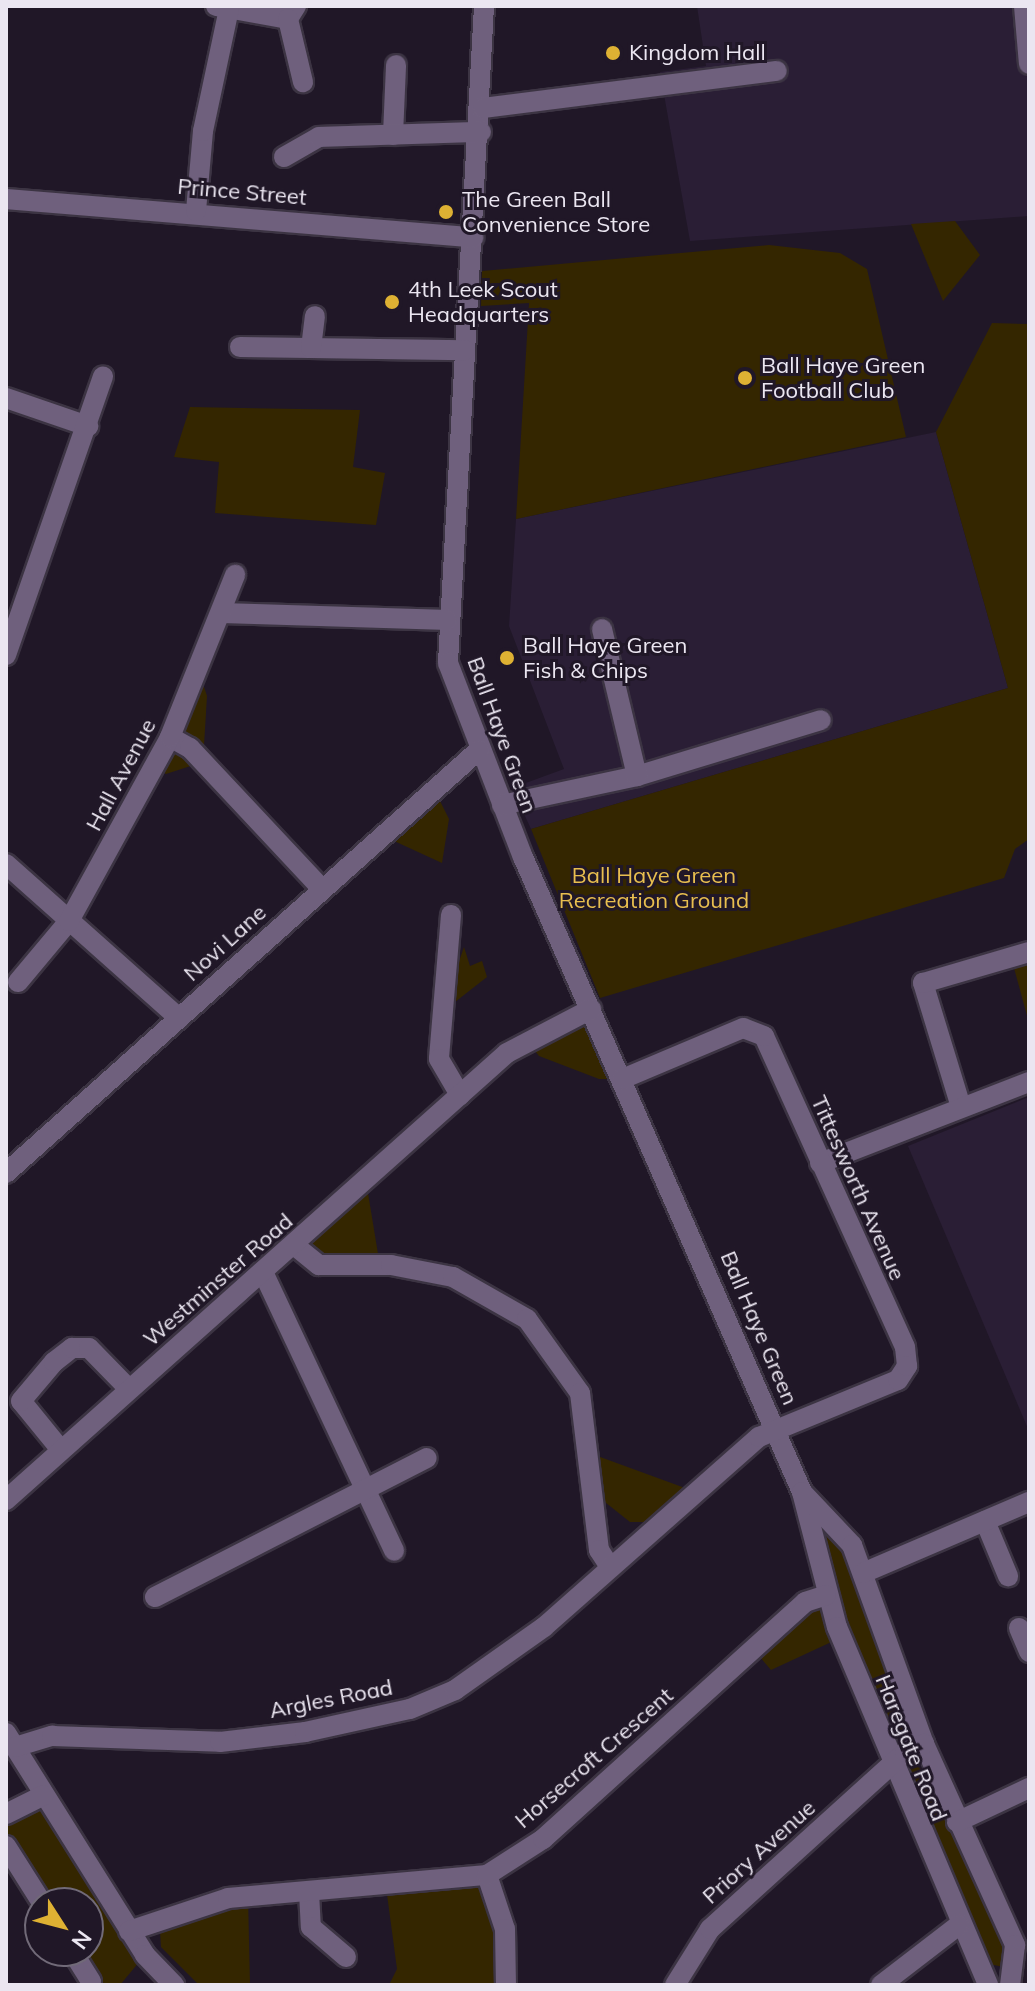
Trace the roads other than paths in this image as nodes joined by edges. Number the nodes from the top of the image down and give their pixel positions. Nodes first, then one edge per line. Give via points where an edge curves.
1 (484, 6) edge
2 (1024, 6) edge
3 (223, 8) edge
4 (292, 12) edge
5 (1029, 64) edge
6 (396, 65) dead end
7 (777, 71) dead end
8 (303, 82) dead end
9 (483, 108) junction
10 (481, 132) junction
11 (387, 135) junction
12 (284, 157) dead end
13 (6, 199) edge
14 (196, 211) junction
15 (473, 237) junction
16 (315, 316) dead end
17 (240, 347) dead end
18 (311, 348) junction
19 (465, 350) junction
20 (103, 376) dead end
21 (6, 398) edge
22 (88, 426) junction
23 (235, 575) dead end
24 (224, 613) junction
25 (447, 620) junction
26 (602, 629) dead end
27 (6, 655) edge
28 (821, 720) dead end
29 (170, 737) junction
30 (479, 750) junction
31 (637, 776) junction
32 (502, 805) junction
33 (6, 864) edge
34 (321, 888) junction
35 (451, 915) dead end
36 (69, 921) junction
37 (1029, 952) edge
38 (18, 982) dead end
39 (591, 1009) junction
40 (179, 1018) junction
41 (622, 1079) junction
42 (1029, 1082) edge
43 (460, 1095) junction
44 (961, 1107) junction
45 (820, 1163) junction
46 (6, 1173) edge
47 (294, 1245) junction
48 (263, 1272) junction
49 (129, 1389) junction
50 (775, 1426) junction
51 (61, 1450) junction
52 (427, 1458) dead end
53 (363, 1487) junction
54 (802, 1492) junction
55 (6, 1500) edge
56 (1029, 1502) edge
57 (985, 1521) junction
58 (843, 1534) junction
59 (813, 1548) junction
60 (394, 1551) dead end
61 (610, 1567) junction
62 (863, 1573) junction
63 (1008, 1576) dead end
64 (826, 1595) junction
65 (155, 1597) dead end
66 (1019, 1628) dead end
67 (1029, 1652) edge
68 (11, 1740) edge
69 (924, 1744) junction
70 (892, 1767) junction
71 (1029, 1788) edge
72 (44, 1795) junction
73 (6, 1814) edge
74 (957, 1822) junction
75 (6, 1846) edge
76 (487, 1875) junction
77 (32, 1887) edge
78 (309, 1892) junction
79 (959, 1925) junction
80 (129, 1931) junction
81 (1015, 1945) junction
82 (333, 1953) dead end
83 (978, 1962) junction
84 (82, 1967) edge
85 (91, 1981) dead end
86 (174, 1985) edge
87 (506, 1985) edge
88 (675, 1985) edge
89 (881, 1985) edge
90 (988, 1985) edge
91 (1010, 1985) edge

1 - 9 street, Ball Haye Green
2 - 5 street
3 - 4 street
3 - 14 street
4 - 8 street
6 - 11 street
7 - 9 street
9 - 10 street, Ball Haye Green
10 - 11 street
10 - 15 street, Ball Haye Green
11 - 12 street via 319,137
13 - 14 street, Prince Street
14 - 15 street, Prince Street
15 - 19 street, Ball Haye Green
16 - 18 street
17 - 18 street
18 - 19 street
19 - 25 street, Ball Haye Green
20 - 22 street
21 - 22 street
22 - 27 street
23 - 24 street, Hall Avenue
24 - 25 street
24 - 29 street, Hall Avenue
25 - 30 street, Ball Haye Green via 448,663
26 - 31 street
28 - 31 street
29 - 34 street via 190,748
29 - 36 street, Hall Avenue
30 - 32 street, Ball Haye Green
30 - 34 street, Novi Lane
31 - 32 street
32 - 39 street, Ball Haye Green
33 - 36 street
34 - 40 street, Novi Lane
35 - 43 street via 439,1059
36 - 38 street, Hall Avenue
36 - 40 street
37 - 44 street via 923,983
39 - 41 street, Ball Haye Green
39 - 43 street, Westminster Road via 507,1053
40 - 46 street, Novi Lane
41 - 45 street, Tittesworth Avenue via 743,1028 755,1030
41 - 50 street, Ball Haye Green
42 - 44 street
43 - 47 street, Westminster Road
44 - 45 street
45 - 50 street, Tittesworth Avenue via 907,1366 884,1387
47 - 48 street, Westminster Road
47 - 61 street via 319,1265 391,1265 453,1277 527,1319 580,1393 599,1550
48 - 49 street, Westminster Road
48 - 53 street
49 - 51 street, Westminster Road
49 - 51 street via 94,1350 77,1346 54,1362 21,1401
50 - 54 street, Haregate Road
50 - 61 street, Argles Road
51 - 55 street, Westminster Road
52 - 53 street
53 - 60 street
53 - 65 street
54 - 58 street, Haregate Road
54 - 59 street, Haregate Road
56 - 57 street
57 - 62 street
57 - 63 street
58 - 59 street via 830,1532
58 - 62 street, Haregate Road
59 - 64 street, Haregate Road
61 - 68 street, Argles Road via 498,1665 410,1709 220,1742 52,1736
62 - 69 street, Haregate Road
64 - 70 street, Haregate Road
64 - 76 street, Horsecroft Crescent via 805,1602 543,1839
66 - 67 street
68 - 72 street
69 - 70 street, Priory Avenue
69 - 74 street, Haregate Road
70 - 79 street, Haregate Road
70 - 88 street, Priory Avenue via 710,1929
71 - 74 street
72 - 73 street
72 - 80 street
74 - 81 street, Haregate Road
75 - 77 street
76 - 78 street, Horsecroft Crescent
76 - 87 street via 505,1929
78 - 80 street, Horsecroft Crescent via 228,1898
78 - 82 street via 311,1927
79 - 83 street, Haregate Road
79 - 89 street
80 - 86 street
81 - 83 street via 1004,1967
81 - 91 street
83 - 90 street, Haregate Road
84 - 85 street

